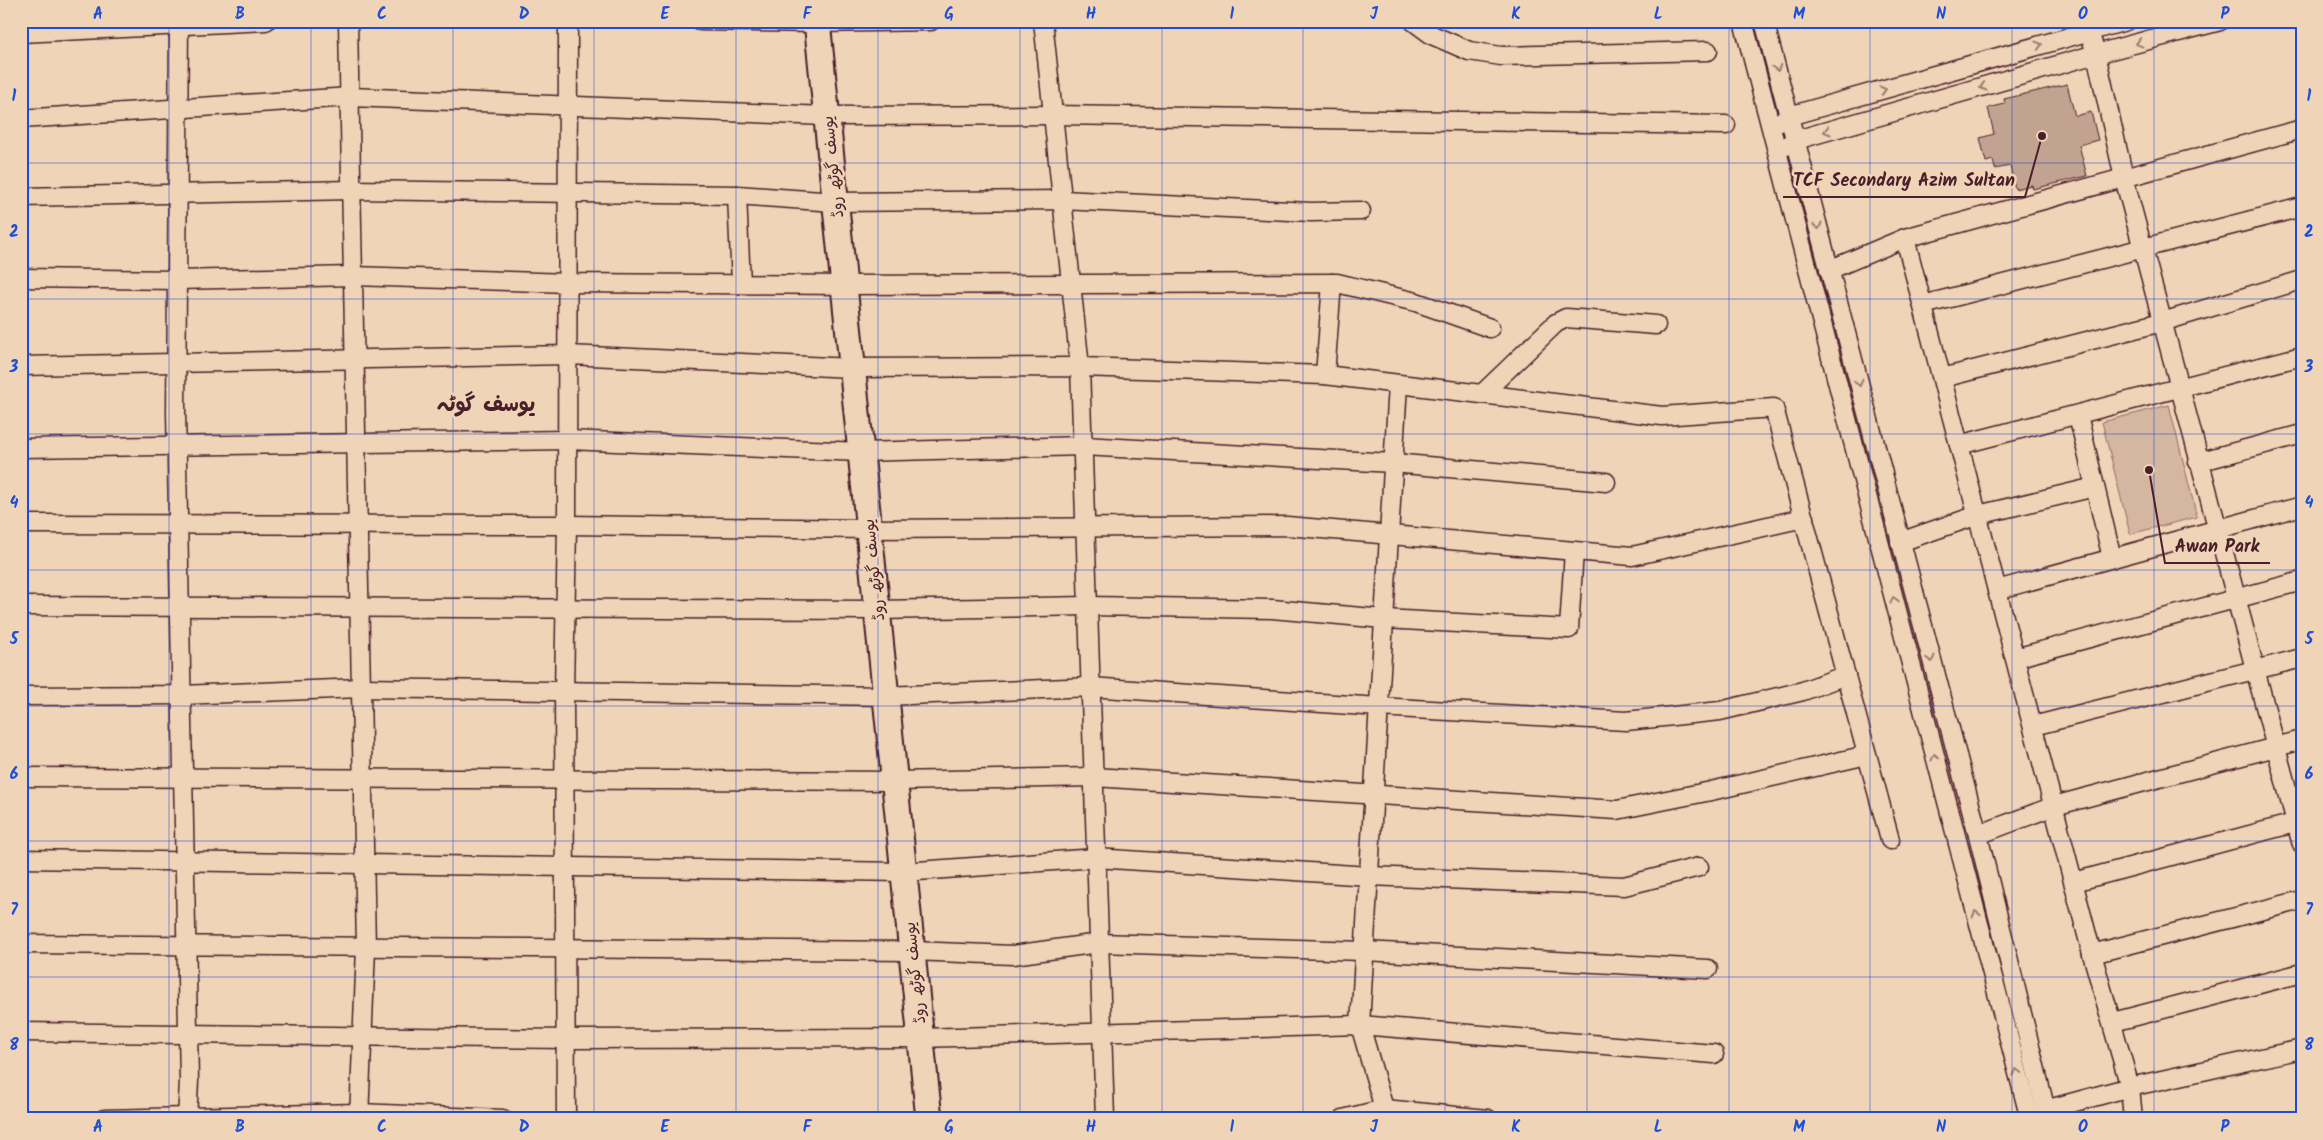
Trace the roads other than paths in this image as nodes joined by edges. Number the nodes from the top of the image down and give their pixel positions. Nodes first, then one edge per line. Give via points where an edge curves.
1 (266, 21) edge
2 (348, 21) edge
3 (568, 21) edge
4 (700, 21) edge
5 (931, 21) edge
6 (1044, 21) edge
7 (1413, 21) edge
8 (1744, 21) edge
9 (1764, 21) edge
10 (2126, 21) edge
11 (2220, 21) edge
12 (817, 22) edge
13 (179, 24) edge
14 (2089, 31) junction
15 (21, 33) edge
16 (1708, 51) dead end
17 (2096, 54) junction
18 (350, 97) junction
19 (568, 104) junction
20 (178, 108) junction
21 (1053, 115) junction
22 (827, 116) junction
23 (1790, 116) junction
24 (21, 119) edge
25 (1726, 125) dead end
26 (1771, 127) junction
27 (2302, 129) edge
28 (1796, 140) junction
29 (1777, 151) junction
30 (2124, 178) junction
31 (352, 190) junction
32 (177, 194) junction
33 (568, 194) junction
34 (736, 195) junction
35 (21, 197) edge
36 (1062, 200) junction
37 (835, 202) junction
38 (2302, 206) edge
39 (1361, 211) dead end
40 (1905, 238) junction
41 (2142, 247) junction
42 (1829, 270) junction
43 (353, 276) junction
44 (21, 278) edge
45 (177, 280) junction
46 (2302, 280) edge
47 (568, 282) junction
48 (1332, 283) junction
49 (741, 284) junction
50 (1071, 284) junction
51 (844, 285) junction
52 (1923, 305) junction
53 (2162, 322) junction
54 (1656, 325) dead end
55 (1490, 328) dead end
56 (568, 355) junction
57 (2302, 356) edge
58 (355, 359) junction
59 (176, 363) junction
60 (21, 366) edge
61 (1080, 367) junction
62 (852, 368) junction
63 (1325, 375) junction
64 (1942, 378) junction
65 (1398, 384) junction
66 (2179, 389) junction
67 (1482, 394) junction
68 (2078, 415) junction
69 (2302, 434) edge
70 (567, 440) junction
71 (356, 443) junction
72 (1959, 445) junction
73 (177, 446) junction
74 (1082, 446) junction
75 (21, 448) edge
76 (861, 452) junction
77 (2198, 462) junction
78 (1393, 463) junction
79 (1606, 482) dead end
80 (2095, 487) junction
81 (2302, 506) edge
82 (1978, 515) junction
83 (1804, 518) junction
84 (21, 524) edge
85 (178, 525) junction
86 (358, 525) junction
87 (567, 525) junction
88 (1085, 528) junction
89 (869, 529) junction
90 (2217, 530) junction
91 (1389, 535) junction
92 (1900, 542) junction
93 (1574, 551) junction
94 (2112, 558) junction
95 (2302, 581) edge
96 (1997, 590) junction
97 (2235, 600) junction
98 (21, 606) edge
99 (1088, 606) junction
100 (180, 607) junction
101 (360, 608) junction
102 (565, 608) junction
103 (877, 610) junction
104 (1384, 619) junction
105 (2015, 658) junction
106 (2302, 658) edge
107 (2254, 671) junction
108 (1846, 675) junction
109 (1090, 687) junction
110 (361, 688) junction
111 (564, 691) junction
112 (181, 695) junction
113 (21, 696) edge
114 (886, 696) junction
115 (1379, 708) junction
116 (2033, 726) junction
117 (2302, 740) edge
118 (2274, 747) junction
119 (1867, 755) junction
120 (21, 777) edge
121 (1094, 777) junction
122 (183, 778) junction
123 (363, 779) junction
124 (565, 780) junction
125 (895, 781) junction
126 (1374, 796) junction
127 (2054, 806) junction
128 (2299, 822) edge
129 (1978, 835) junction
130 (1890, 840) dead end
131 (2302, 846) edge
132 (1096, 858) junction
133 (21, 859) edge
134 (184, 862) junction
135 (365, 865) junction
136 (1699, 867) dead end
137 (565, 868) junction
138 (904, 872) junction
139 (1369, 876) junction
140 (2074, 882) junction
141 (2302, 900) edge
142 (1099, 943) junction
143 (21, 944) edge
144 (186, 946) junction
145 (366, 948) junction
146 (565, 950) junction
147 (912, 950) junction
148 (1364, 951) junction
149 (2092, 954) junction
150 (1708, 969) dead end
151 (2302, 973) edge
152 (2113, 1022) junction
153 (1360, 1025) junction
154 (21, 1032) edge
155 (188, 1034) junction
156 (1102, 1034) junction
157 (363, 1036) junction
158 (566, 1038) junction
159 (921, 1038) junction
160 (2302, 1049) edge
161 (1714, 1054) dead end
162 (2130, 1087) junction
163 (1386, 1114) edge
164 (2047, 1114) edge
165 (359, 1116) edge
166 (187, 1118) edge
167 (104, 1119) edge
168 (502, 1119) edge
169 (566, 1119) edge
170 (929, 1119) edge
171 (1105, 1119) edge
172 (1343, 1119) edge
173 (1488, 1119) edge
174 (2030, 1119) edge
175 (2133, 1119) edge

1 - 13 street
2 - 18 street
3 - 19 street
4 - 12 street
5 - 12 street
6 - 21 street
7 - 16 street via 1432,35 1469,52 1501,56
8 - 26 street
9 -> 23 street
10 - 14 street
11 -> 17 street
12 - 22 street, یوسف گوٹھ روڈ
13 - 15 street
13 - 20 street
14 - 17 street
23 -> 14 street
17 -> 28 street
17 - 30 street
18 - 19 street
18 - 20 street
18 - 31 street
19 - 22 street
19 - 33 street
20 - 24 street
20 - 32 street
21 - 22 street
21 - 25 street
21 - 36 street
22 - 37 street, یوسف گوٹھ روڈ
23 - 26 street
23 - 28 street
26 - 29 street
27 - 30 street
28 - 29 street
28 -> 42 street
174 -> 29 street
30 - 40 street
30 - 41 street
31 - 32 street
31 - 33 street
31 - 43 street
32 - 35 street
32 - 45 street
33 - 34 street
33 - 47 street
34 - 37 street
34 - 49 street
36 - 37 street
36 - 39 street via 1311,212
36 - 50 street
37 - 51 street, یوسف گوٹھ روڈ
38 - 41 street
40 - 42 street
40 - 52 street
41 - 52 street
41 - 53 street
42 -> 92 street
43 - 45 street
43 - 47 street
43 - 58 street
44 - 45 street
45 - 59 street
46 - 53 street
47 - 49 street
47 - 56 street
48 - 50 street
48 - 55 street via 1416,302
48 - 63 street
49 - 51 street
50 - 51 street
50 - 61 street
51 - 62 street, یوسف گوٹھ روڈ
52 - 64 street
53 - 64 street
53 - 66 street
54 - 67 street via 1566,318 1556,323
56 - 58 street
56 - 62 street
56 - 70 street
57 - 66 street
58 - 59 street
58 - 71 street
59 - 60 street
59 - 73 street
61 - 62 street
61 - 63 street
61 - 74 street
62 - 76 street, یوسف گوٹھ روڈ
63 - 65 street
64 - 72 street
65 - 67 street
65 - 78 street
66 - 68 street
66 - 77 street
67 - 83 street via 1662,416 1774,408
68 - 72 street
68 - 80 street
69 - 77 street
70 - 71 street
70 - 76 street
70 - 87 street
71 - 73 street
71 - 86 street
72 - 82 street
73 - 75 street
73 - 85 street
74 - 76 street
74 - 78 street
74 - 88 street
76 - 89 street, یوسف گوٹھ روڈ
77 - 90 street
78 - 79 street
78 - 91 street
80 - 82 street
80 - 94 street
81 - 90 street
82 - 92 street
82 - 96 street
83 - 93 street via 1632,556
83 - 108 street
84 - 85 street
85 - 86 street
85 - 100 street
86 - 87 street
86 - 101 street
87 - 89 street
87 - 102 street
88 - 89 street
88 - 91 street via 1287,526
88 - 99 street
89 - 103 street, یوسف گوٹھ روڈ
90 - 94 street
90 - 97 street
91 - 93 street
91 - 104 street
92 -> 129 street
93 - 104 street via 1569,629
94 - 96 street
95 - 97 street
96 - 105 street
97 - 105 street
97 - 107 street
98 - 100 street
99 - 103 street
99 - 104 street via 1272,609
99 - 109 street
100 - 101 street
100 - 112 street
101 - 102 street
101 - 110 street
102 - 103 street
102 - 111 street
103 - 114 street, یوسف گوٹھ روڈ
104 - 115 street
105 - 116 street
106 - 107 street
107 - 116 street
107 - 118 street
108 - 115 street via 1803,691 1720,711 1626,721
108 - 119 street
109 - 114 street
109 - 115 street
109 - 121 street
110 - 111 street
110 - 112 street
110 - 123 street
111 - 114 street
111 - 124 street
112 - 113 street
112 - 122 street
114 - 125 street, یوسف گوٹھ روڈ
115 - 126 street
116 - 127 street
117 - 118 street
118 - 127 street
118 - 128 street
119 - 126 street via 1617,810
119 - 130 street
120 - 122 street
121 - 125 street
121 - 126 street
121 - 132 street
122 - 123 street
122 - 134 street
123 - 124 street
123 - 135 street
124 - 125 street
124 - 137 street
125 - 138 street, یوسف گوٹھ روڈ
126 - 139 street
127 - 129 street
127 - 140 street
128 - 131 street
128 - 140 street
129 - 164 street
132 - 138 street
132 - 139 street
132 - 142 street
133 - 134 street
134 - 135 street
134 - 144 street
135 - 137 street
135 - 145 street
136 - 139 street via 1624,886
137 - 138 street
137 - 146 street
138 - 147 street, یوسف گوٹھ روڈ
139 - 148 street
140 - 149 street
141 - 149 street
142 - 147 street via 1013,955
142 - 148 street
142 - 156 street
143 - 144 street
144 - 145 street
144 - 155 street
145 - 146 street
145 - 157 street
146 - 147 street
146 - 158 street
147 - 159 street, یوسف گوٹھ روڈ
148 - 150 street
148 - 153 street
149 - 152 street
151 - 152 street
152 - 162 street
153 - 156 street
153 - 161 street
153 - 163 street
154 - 155 street
155 - 157 street
155 - 166 street
156 - 159 street
156 - 171 street
157 - 158 street
157 - 165 street
158 - 159 street
158 - 169 street
159 - 170 street, یوسف گوٹھ روڈ
160 - 162 street
162 - 164 street
162 - 175 street
163 - 172 street
163 - 173 street
165 - 166 street
165 - 168 street
166 - 167 street

